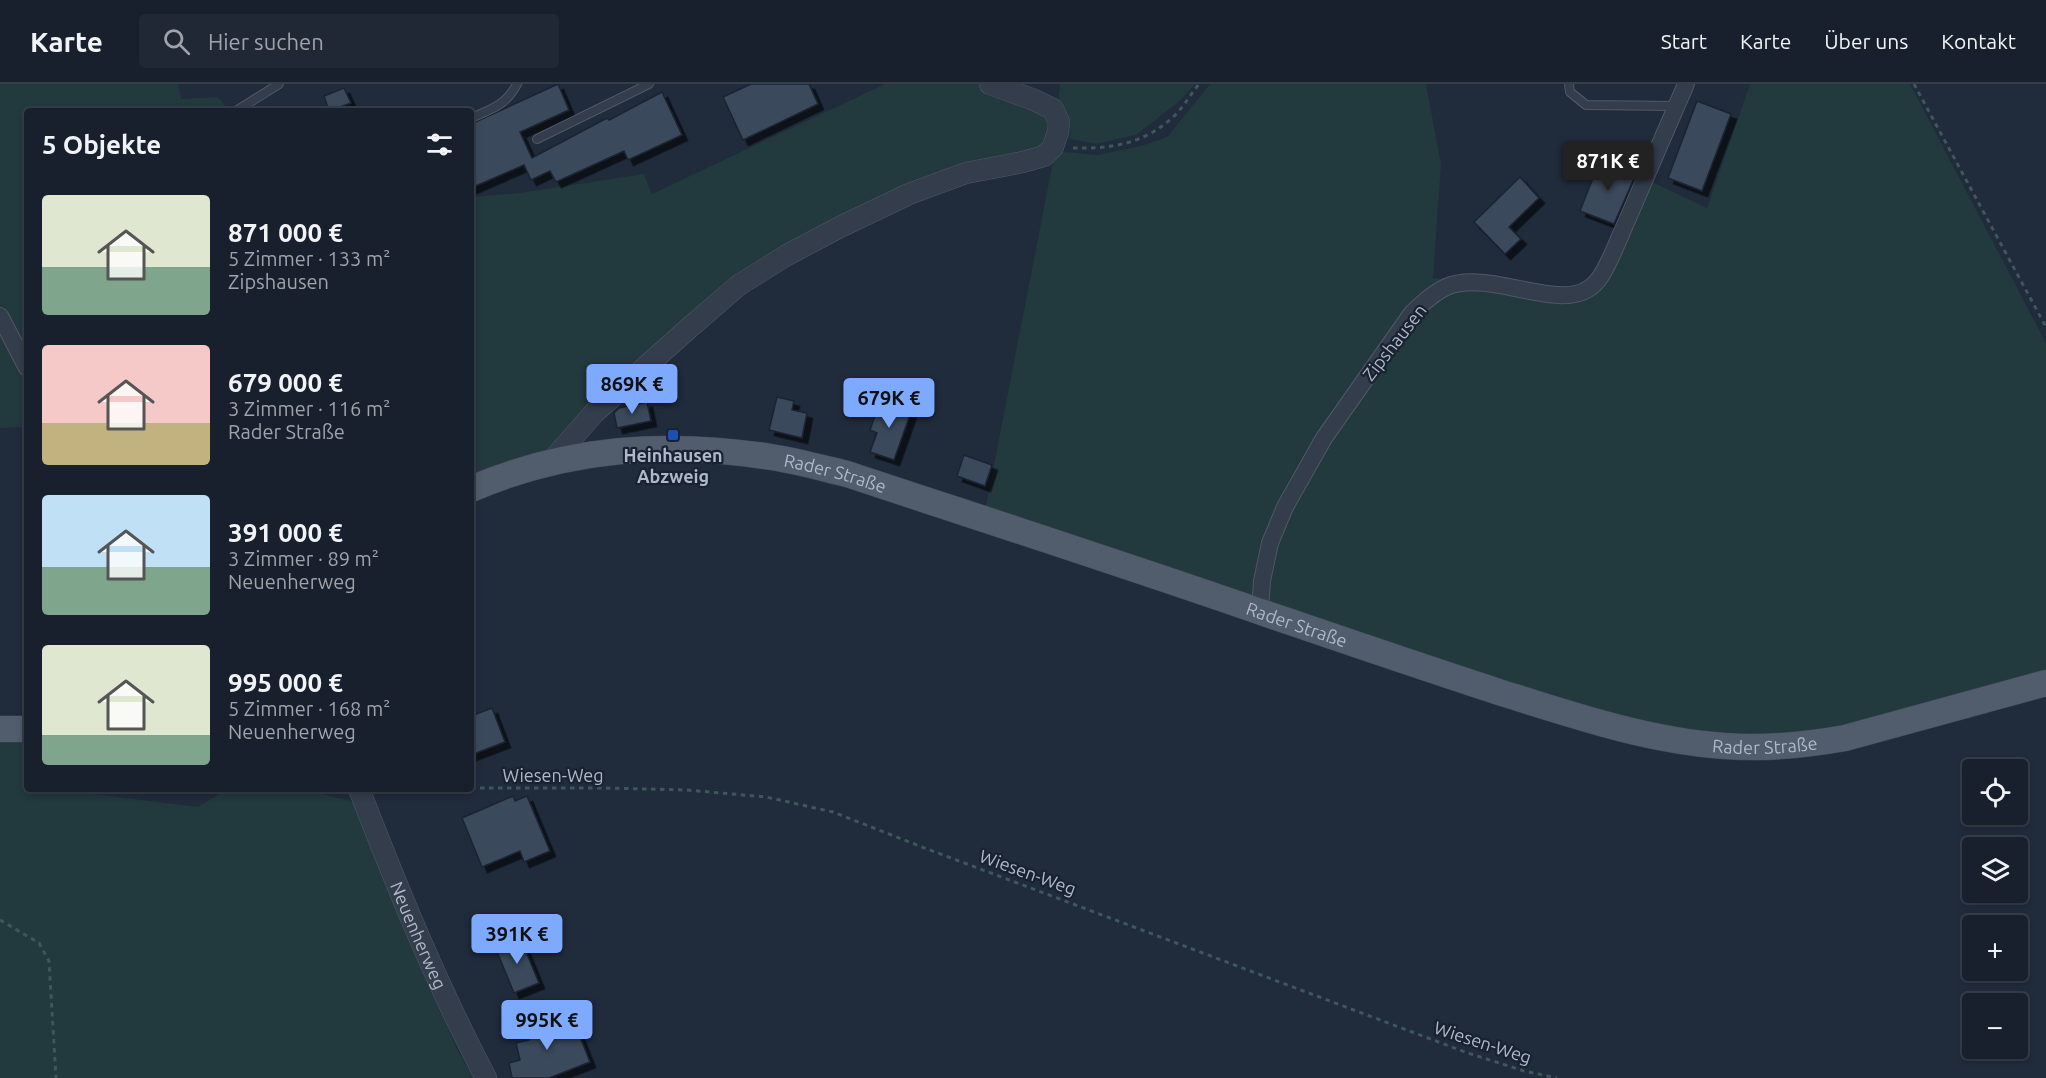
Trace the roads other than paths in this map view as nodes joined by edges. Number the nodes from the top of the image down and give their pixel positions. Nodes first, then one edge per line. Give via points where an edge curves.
1 (279, 84) edge
2 (517, 84) edge
3 (649, 84) edge
4 (990, 84) edge
5 (1569, 84) edge
6 (1686, 84) edge
7 (1676, 106) junction
8 (241, 108) edge
9 (474, 117) edge
10 (537, 139) dead end
11 (0, 316) edge
12 (24, 362) edge
13 (551, 462) junction
14 (474, 488) edge
15 (1260, 611) junction
16 (2046, 683) edge
17 (0, 729) edge
18 (24, 729) edge
19 (359, 792) edge
20 (486, 1078) edge

1 - 8 lane
2 - 9 lane via 509,98
3 - 10 lane
4 - 13 street via 1053,109 1059,122 1053,147 1044,156 966,173 909,194 777,261 739,285 689,327 594,412
5 - 7 lane via 1570,92 1586,105
6 - 7 street, Zipshausen
7 - 15 street, Zipshausen via 1612,255 1600,278 1588,289 1570,296 1485,282 1464,283 1431,296 1413,313 1324,438 1285,507 1270,543
11 - 12 street
13 - 14 main road, Rader Straße
13 - 15 main road, Rader Straße via 675,447 773,457 847,474
15 - 16 main road, Rader Straße via 1592,721 1648,735 1726,746 1811,744 1845,738
17 - 18 main road
19 - 20 street, Neuenherweg via 424,947

